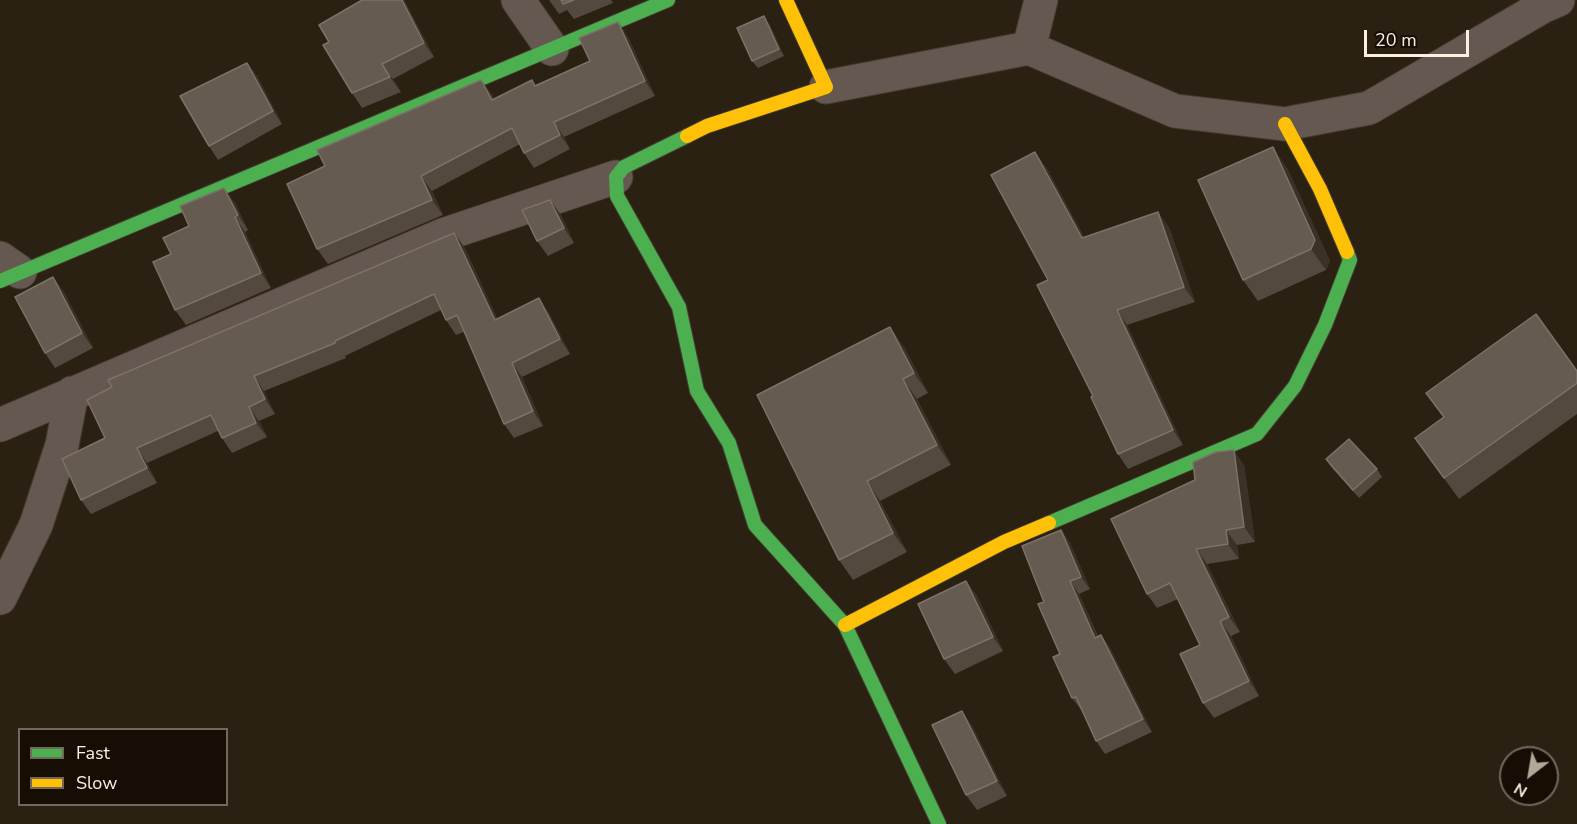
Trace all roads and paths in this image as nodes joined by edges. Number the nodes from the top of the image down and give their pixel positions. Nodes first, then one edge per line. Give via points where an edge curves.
1 (518, 0) edge
2 (668, 0) edge
3 (786, 0) edge
4 (1041, 0) edge
5 (1558, 0) edge
6 (1029, 48) junction
7 (552, 49) junction
8 (826, 87) junction
9 (1285, 124) junction
10 (616, 177) junction
11 (7, 271) edge
12 (72, 393) junction
13 (0, 425) edge
14 (0, 598) edge
15 (845, 625) junction
16 (939, 824) edge

1 - 7 street
2 - 7 street
3 - 8 street
4 - 6 street
5 - 9 street via 1369,108
6 - 8 street
6 - 9 street via 1175,111
7 - 11 street
8 - 10 street via 707,126 624,167
9 - 15 street via 1320,189 1350,260 1325,325 1295,386 1257,434 1004,542
10 - 12 street via 443,235
10 - 15 street via 617,196 680,307 697,391 729,443 755,525
12 - 13 street
12 - 14 street via 62,445 36,525
15 - 16 street

